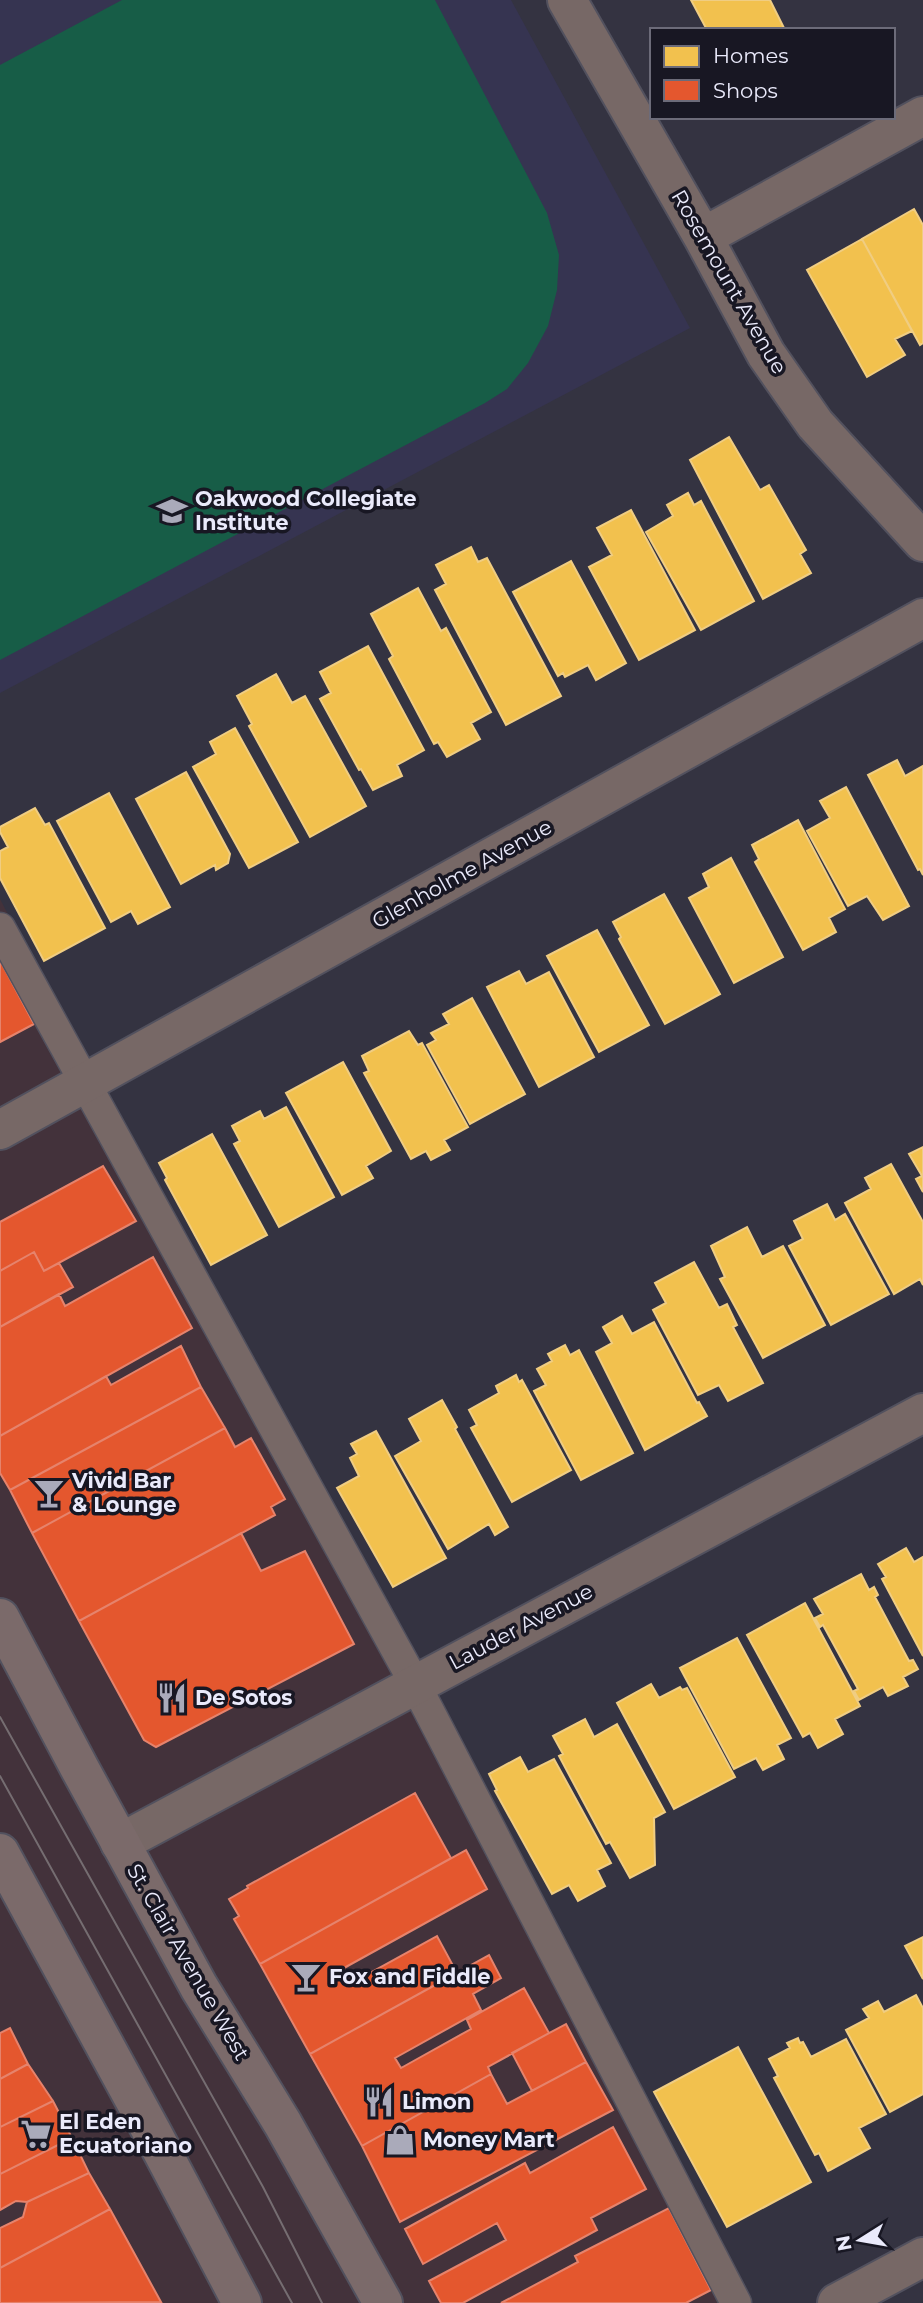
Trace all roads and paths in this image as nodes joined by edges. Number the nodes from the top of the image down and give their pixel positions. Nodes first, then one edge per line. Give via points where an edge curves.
1 (567, 0) edge
2 (923, 116) edge
3 (703, 237) junction
4 (923, 541) edge
5 (923, 618) edge
6 (0, 928) edge
7 (85, 1084) junction
8 (0, 1130) edge
9 (923, 1413) edge
10 (0, 1618) edge
11 (415, 1684) junction
12 (120, 1843) junction
13 (0, 1853) edge
14 (923, 2257) edge
15 (848, 2301) edge
16 (242, 2303) edge
17 (383, 2303) edge
18 (736, 2303) edge

1 - 3 street, Rosemount Avenue
2 - 3 street
3 - 4 street, Rosemount Avenue via 766,354 815,424
5 - 7 street, Glenholme Avenue
6 - 7 lane
7 - 8 street, Glenholme Avenue
7 - 11 lane
9 - 11 street, Lauder Avenue
10 - 12 main road, St. Clair Avenue West
11 - 12 street, Lauder Avenue
11 - 18 lane
12 - 17 main road, St. Clair Avenue West
13 - 16 main road
14 - 15 street

